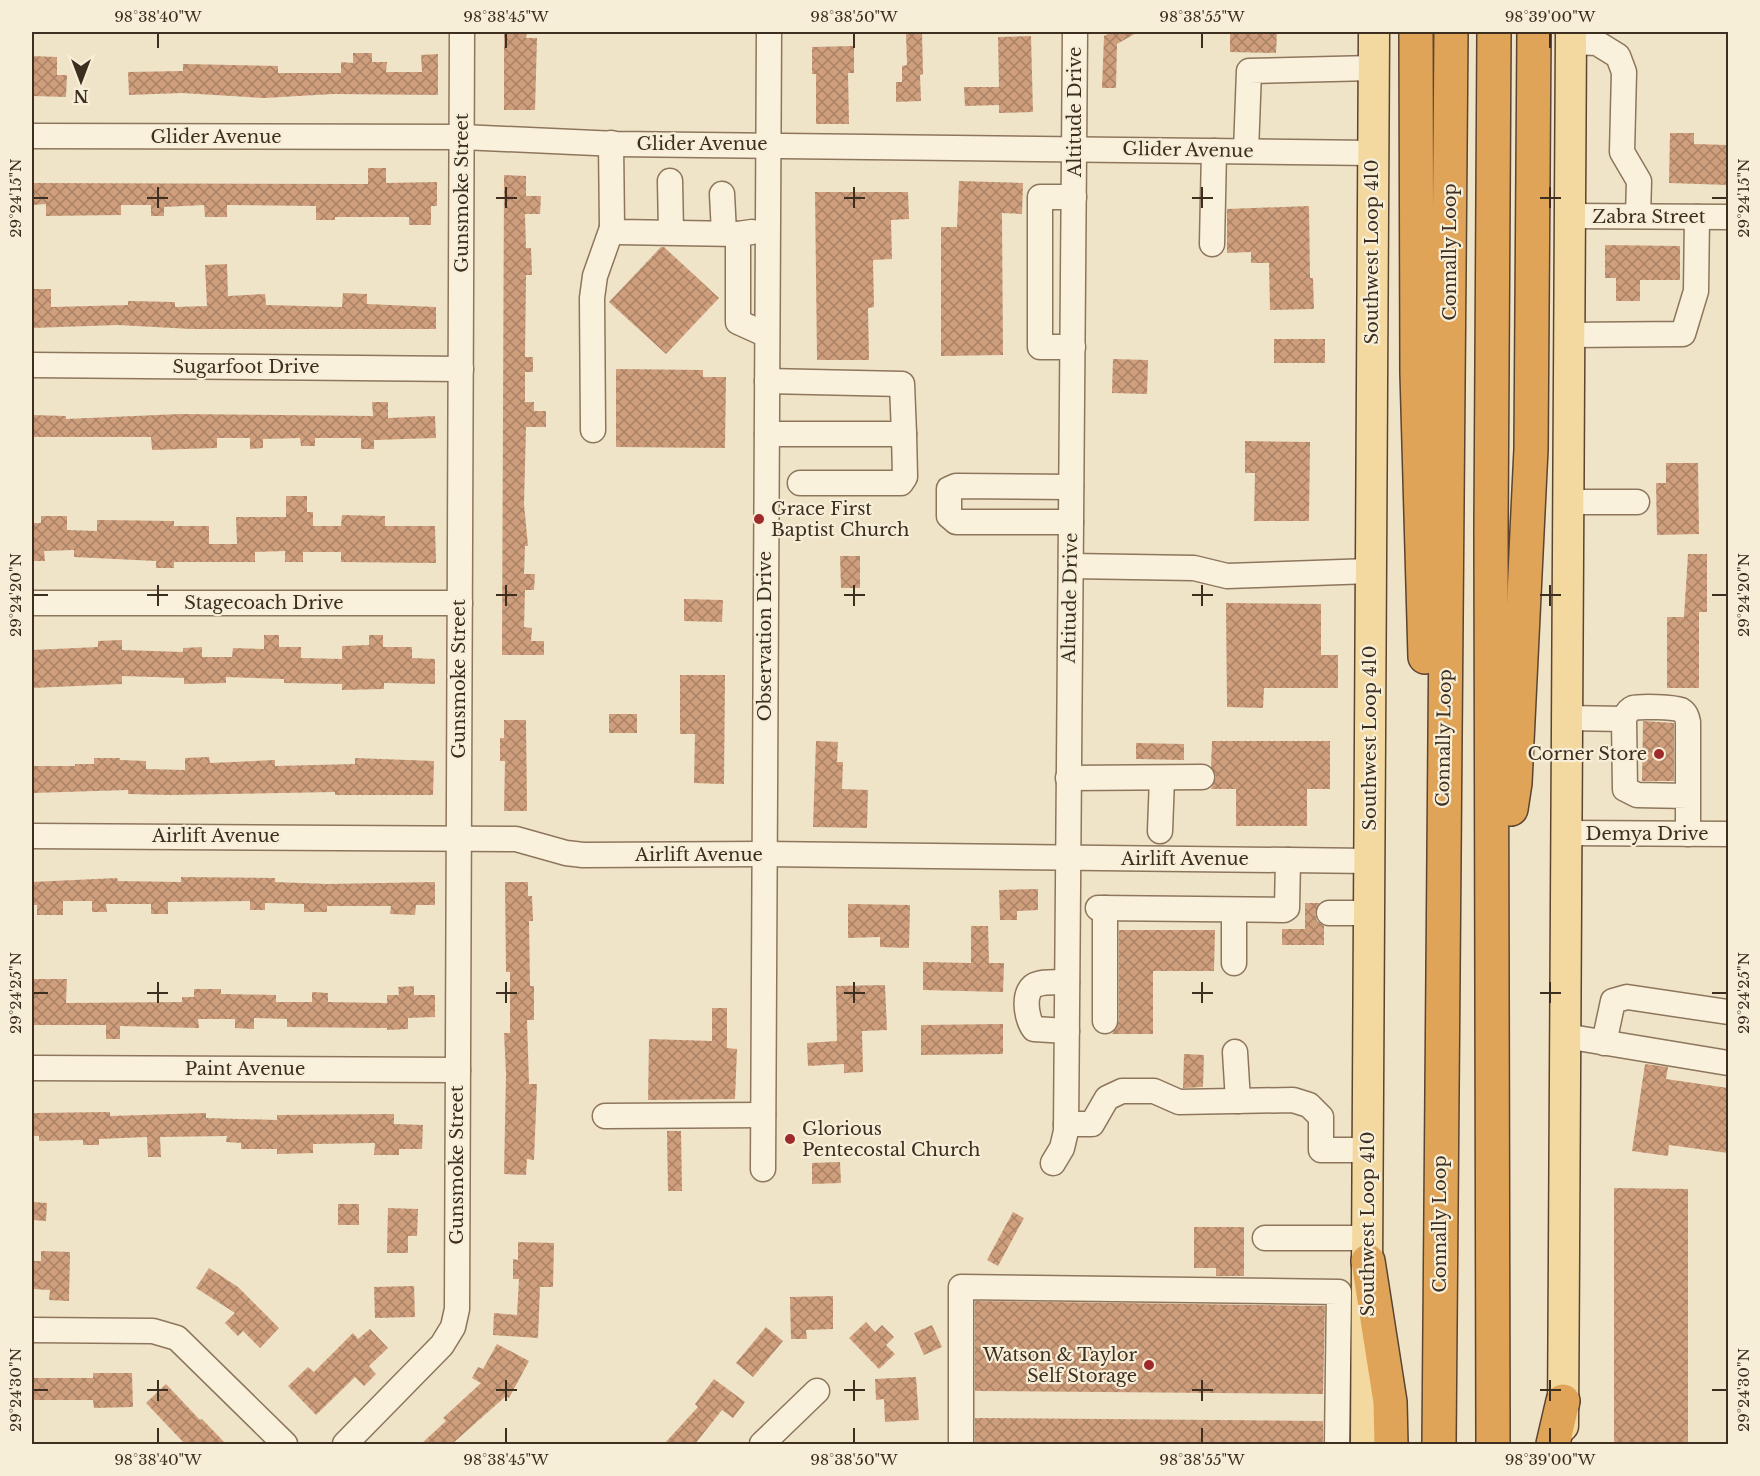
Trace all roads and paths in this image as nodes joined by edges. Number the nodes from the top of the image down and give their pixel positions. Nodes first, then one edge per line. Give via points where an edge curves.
1 (462, 32) edge
2 (769, 32) edge
3 (1075, 32) edge
4 (1374, 32) edge
5 (1416, 32) edge
6 (1451, 32) edge
7 (1494, 32) edge
8 (1534, 32) edge
9 (1570, 37) edge
10 (1374, 68) junction
11 (32, 136) edge
12 (462, 137) junction
13 (611, 143) junction
14 (769, 144) junction
15 (1075, 148) junction
16 (1214, 151) junction
17 (1246, 151) junction
18 (1373, 153) junction
19 (670, 181) dead end
20 (722, 194) dead end
21 (1074, 198) junction
22 (1570, 216) junction
23 (1638, 216) junction
24 (1697, 217) junction
25 (1728, 217) edge
26 (612, 228) junction
27 (768, 231) junction
28 (671, 232) junction
29 (731, 233) junction
30 (1212, 244) dead end
31 (767, 335) junction
32 (1569, 335) junction
33 (1073, 347) junction
34 (32, 365) edge
35 (461, 369) junction
36 (767, 381) junction
37 (593, 430) dead end
38 (766, 434) junction
39 (904, 434) junction
40 (800, 483) dead end
41 (1071, 487) junction
42 (1568, 502) junction
43 (1637, 502) dead end
44 (1071, 522) junction
45 (1071, 566) junction
46 (1371, 571) junction
47 (32, 603) edge
48 (460, 603) junction
49 (1567, 718) junction
50 (1624, 719) junction
51 (1202, 777) dead end
52 (1068, 778) junction
53 (1162, 778) junction
54 (1688, 796) junction
55 (1160, 831) dead end
56 (1566, 833) junction
57 (1688, 834) junction
58 (1728, 834) edge
59 (32, 836) edge
60 (458, 837) junction
61 (1442, 840) junction
62 (764, 854) junction
63 (1068, 858) junction
64 (1288, 860) junction
65 (1370, 861) junction
66 (1234, 910) junction
67 (1329, 913) dead end
68 (1369, 913) junction
69 (1494, 920) junction
70 (1234, 963) dead end
71 (1067, 982) junction
72 (1728, 1012) edge
73 (1105, 1022) dead end
74 (1066, 1031) junction
75 (1565, 1036) junction
76 (1604, 1044) junction
77 (1235, 1052) dead end
78 (1728, 1063) edge
79 (32, 1068) edge
80 (458, 1070) junction
81 (1238, 1101) junction
82 (763, 1115) junction
83 (605, 1116) dead end
84 (1066, 1125) junction
85 (1368, 1150) junction
86 (1053, 1162) dead end
87 (763, 1169) dead end
88 (1265, 1238) dead end
89 (1368, 1250) junction
90 (1353, 1314) junction
91 (32, 1330) edge
92 (817, 1391) dead end
93 (1352, 1400) junction
94 (1563, 1401) junction
95 (285, 1444) edge
96 (345, 1444) edge
97 (762, 1444) edge
98 (960, 1444) edge
99 (1337, 1444) edge
100 (1366, 1444) edge
101 (1391, 1444) edge
102 (1439, 1444) edge
103 (1493, 1444) edge
104 (1553, 1444) edge
105 (1563, 1444) edge

1 - 12 street, Gunsmoke Street
2 - 14 street, Observation Drive
3 - 15 street, Altitude Drive
4 - 10 main road, Southwest Loop 410
5 - 61 highway via 1421,542 1429,790
6 - 61 highway, Connally Loop
7 - 69 highway
8 - 69 highway via 1532,404 1526,592 1515,783
9 - 22 main road
9 - 23 street via 1597,43 1618,56 1624,72 1622,152 1639,181
10 - 17 street via 1250,71
10 - 18 main road, Southwest Loop 410
11 - 12 street, Glider Avenue
12 - 13 street, Glider Avenue
12 - 35 street, Gunsmoke Street
13 - 14 street, Glider Avenue
13 - 26 street
14 - 15 street, Glider Avenue
14 - 27 street, Observation Drive
15 - 16 street, Glider Avenue
15 - 21 street, Altitude Drive
16 - 17 street, Glider Avenue
16 - 30 street
17 - 18 street, Glider Avenue
18 - 46 main road, Southwest Loop 410
19 - 28 street
20 - 29 street
21 - 33 street, Altitude Drive
21 - 33 street via 1040,197 1040,347
22 - 23 street, Zabra Street
22 - 32 main road
23 - 24 street, Zabra Street
24 - 25 street, Zabra Street
24 - 32 street via 1696,291 1683,334
26 - 28 street via 618,232
26 - 37 street via 595,276 592,298
27 - 29 street
27 - 31 street, Observation Drive
28 - 29 street
29 - 31 street via 738,322
31 - 36 street, Observation Drive
32 - 42 main road
33 - 41 street, Altitude Drive
34 - 35 street, Sugarfoot Drive
35 - 48 street, Gunsmoke Street
36 - 38 street, Observation Drive
36 - 39 street via 902,384
38 - 39 street
38 - 62 street, Observation Drive
39 - 40 street via 905,477 901,483
41 - 44 street, Altitude Drive
41 - 44 street via 949,489 950,516 956,522
42 - 43 street
42 - 49 main road
44 - 45 street, Altitude Drive
45 - 46 street via 1194,568 1227,576
45 - 52 street, Altitude Drive
46 - 65 main road, Southwest Loop 410
47 - 48 street, Stagecoach Drive
48 - 60 street, Gunsmoke Street
49 - 50 street
49 - 56 main road
50 - 54 street via 1625,789 1637,795
50 - 54 street via 1633,708 1680,709 1686,714
51 - 53 street
52 - 53 street
52 - 63 street, Altitude Drive
53 - 55 street
54 - 57 street
56 - 57 street, Demya Drive
56 - 75 main road
57 - 58 street, Demya Drive
59 - 60 street, Airlift Avenue
60 - 62 street, Airlift Avenue via 516,839 583,855
60 - 80 street, Gunsmoke Street
61 - 102 highway, Connally Loop
62 - 63 street, Airlift Avenue
62 - 82 street, Observation Drive
63 - 64 street, Airlift Avenue
63 - 71 street, Altitude Drive
64 - 65 street, Airlift Avenue
64 - 66 street via 1287,908
65 - 68 main road, Southwest Loop 410
66 - 70 street
66 - 73 street via 1102,908
67 - 68 street
68 - 85 main road, Southwest Loop 410
69 - 103 highway
71 - 74 street, Altitude Drive
71 - 74 street via 1036,984 1030,989 1027,1007 1034,1029
72 - 76 street via 1627,997 1613,1000
74 - 84 street, Altitude Drive
75 - 76 street
75 - 94 main road
76 - 78 street
77 - 81 street
79 - 80 street, Paint Avenue
80 - 96 street, Gunsmoke Street via 457,1309 453,1327 442,1346
81 - 84 street via 1179,1102 1154,1091 1122,1091 1107,1098 1092,1124
81 - 85 street via 1293,1100 1309,1105 1321,1117 1321,1150
82 - 83 street
82 - 87 street, Observation Drive
84 - 86 street, Altitude Drive via 1062,1148
85 - 89 main road, Southwest Loop 410
88 - 89 street
89 - 90 main road, Southwest Loop 410
89 - 101 highway via 1390,1402
90 - 93 main road, Southwest Loop 410
90 - 98 street via 1339,1292 961,1287
91 - 95 street via 153,1330 177,1338
92 - 97 street
93 - 99 street
93 - 100 main road, Southwest Loop 410
94 - 104 highway
94 - 105 main road

